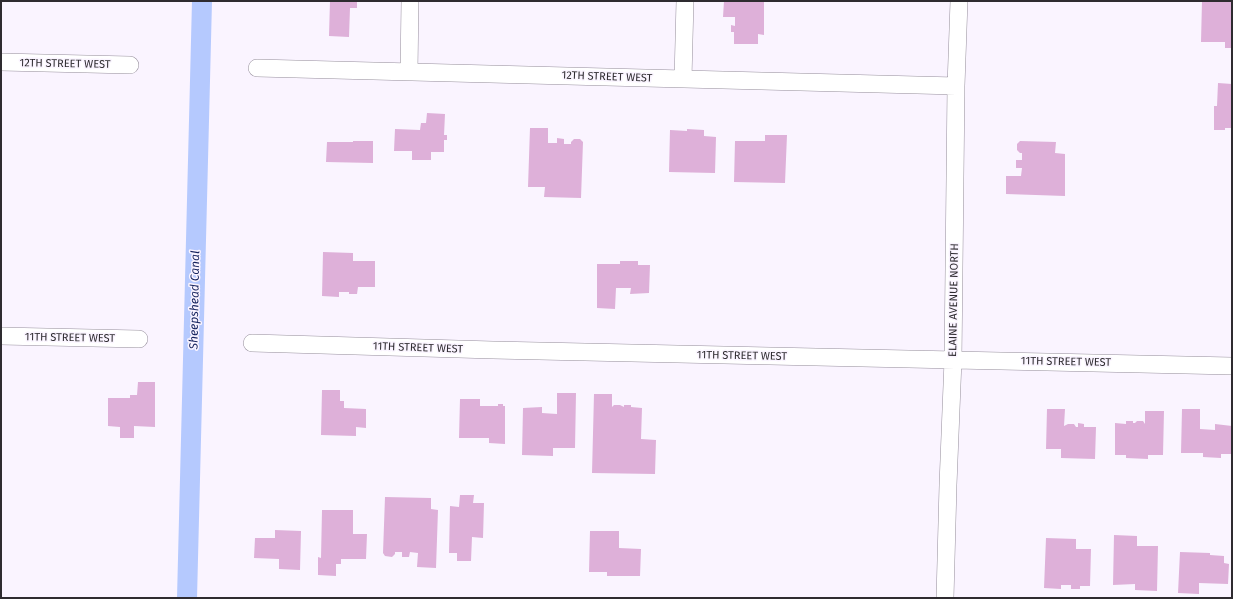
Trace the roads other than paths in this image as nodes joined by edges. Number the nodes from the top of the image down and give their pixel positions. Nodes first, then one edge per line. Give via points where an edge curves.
1 (410, 1) edge
2 (685, 1) edge
3 (959, 1) edge
4 (1, 62) edge
5 (130, 65) dead end
6 (257, 68) dead end
7 (408, 72) junction
8 (683, 79) junction
9 (956, 86) junction
10 (1, 336) edge
11 (139, 339) dead end
12 (252, 343) dead end
13 (953, 360) junction
14 (1232, 366) edge
15 (945, 598) edge

1 - 7 street
2 - 8 street
3 - 9 street, ELAINE AVENUE NORTH
4 - 5 street, 12TH STREET WEST
6 - 7 street, 12TH STREET WEST
7 - 8 street, 12TH STREET WEST
8 - 9 street, 12TH STREET WEST
9 - 13 street, ELAINE AVENUE NORTH
10 - 11 street, 11TH STREET WEST
12 - 13 street, 11TH STREET WEST
13 - 14 street, 11TH STREET WEST
13 - 15 street, ELAINE AVENUE NORTH

